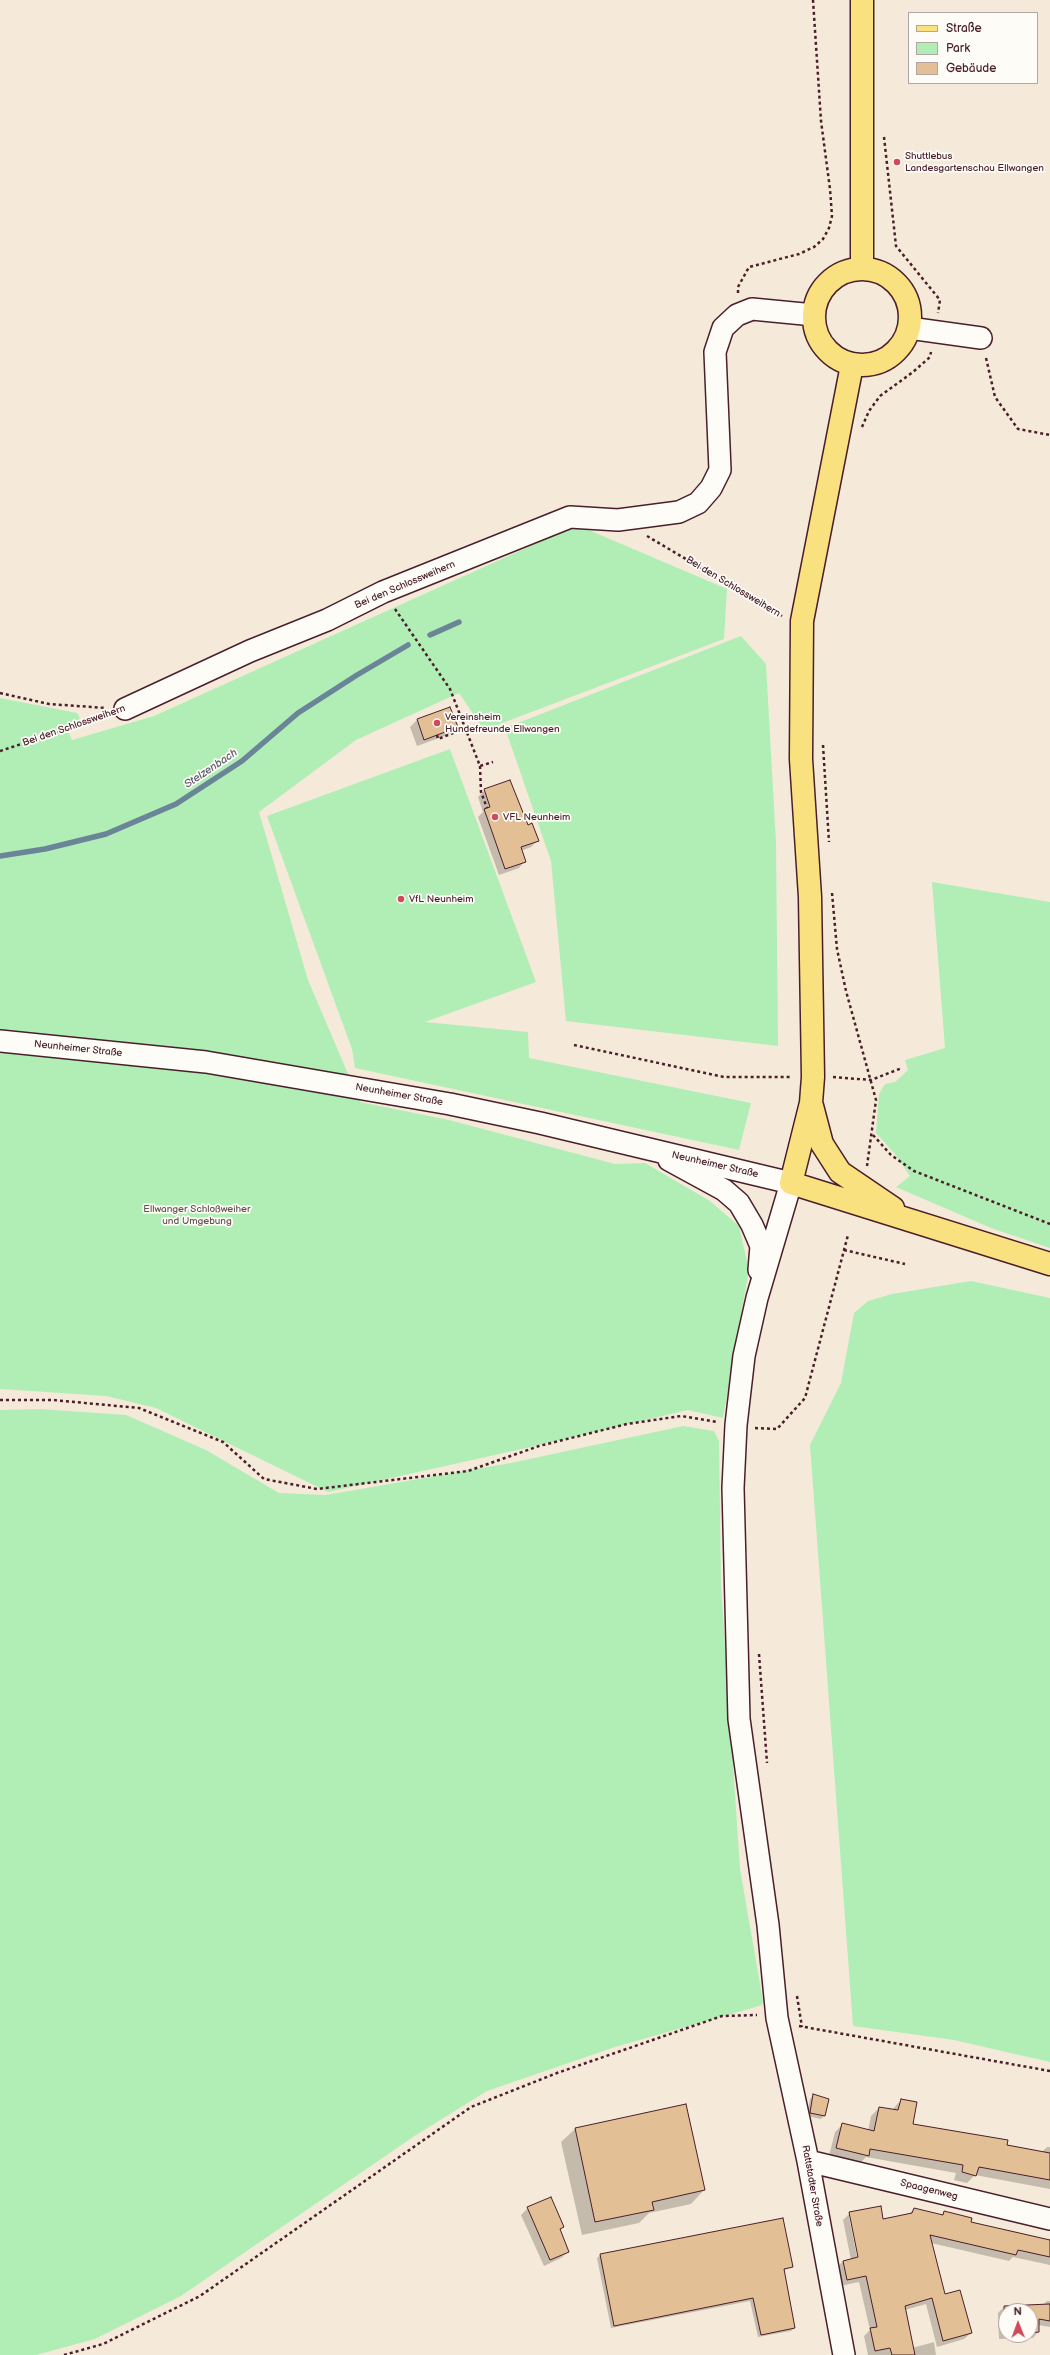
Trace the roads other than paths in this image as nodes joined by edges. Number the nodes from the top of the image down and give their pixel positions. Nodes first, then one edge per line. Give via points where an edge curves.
1 (862, 0) edge
2 (862, 269) junction
3 (814, 315) junction
4 (909, 328) junction
5 (981, 338) road end
6 (852, 364) junction
7 (125, 709) road end
8 (0, 1041) edge
9 (811, 1103) junction
10 (652, 1150) junction
11 (792, 1183) junction
12 (907, 1219) junction
13 (1050, 1264) edge
14 (757, 1298) junction
15 (808, 2161) junction
16 (1050, 2219) edge
17 (844, 2355) edge

1 - 2 main road
2 - 3 main road via 841,273 832,279 819,295
2 - 4 main road via 874,270 896,282 909,303
3 - 6 main road via 816,332 824,347 841,361
3 - 7 street, Bei den Schlossweihern via 752,309 737,315 723,328 715,352 720,470 711,488 698,503 679,512 618,520 570,517 383,592 327,620 250,651
4 - 5 street
4 - 6 main road via 905,340 888,358 877,363
6 - 9 main road via 802,620 801,759 810,898 813,1077
8 - 10 street, Neunheimer Straße via 206,1062 450,1104
9 - 11 main road
9 - 12 main road via 822,1144 840,1172
10 - 11 street, Neunheimer Straße
10 - 14 street via 724,1190 739,1203 761,1246
11 - 12 main road
11 - 14 street
12 - 13 main road
14 - 15 street, Rattstadter Straße via 744,1356 736,1425 733,1488 739,1719 768,1925 778,2018
15 - 16 street, Spaagenweg
15 - 17 street, Rattstadter Straße

